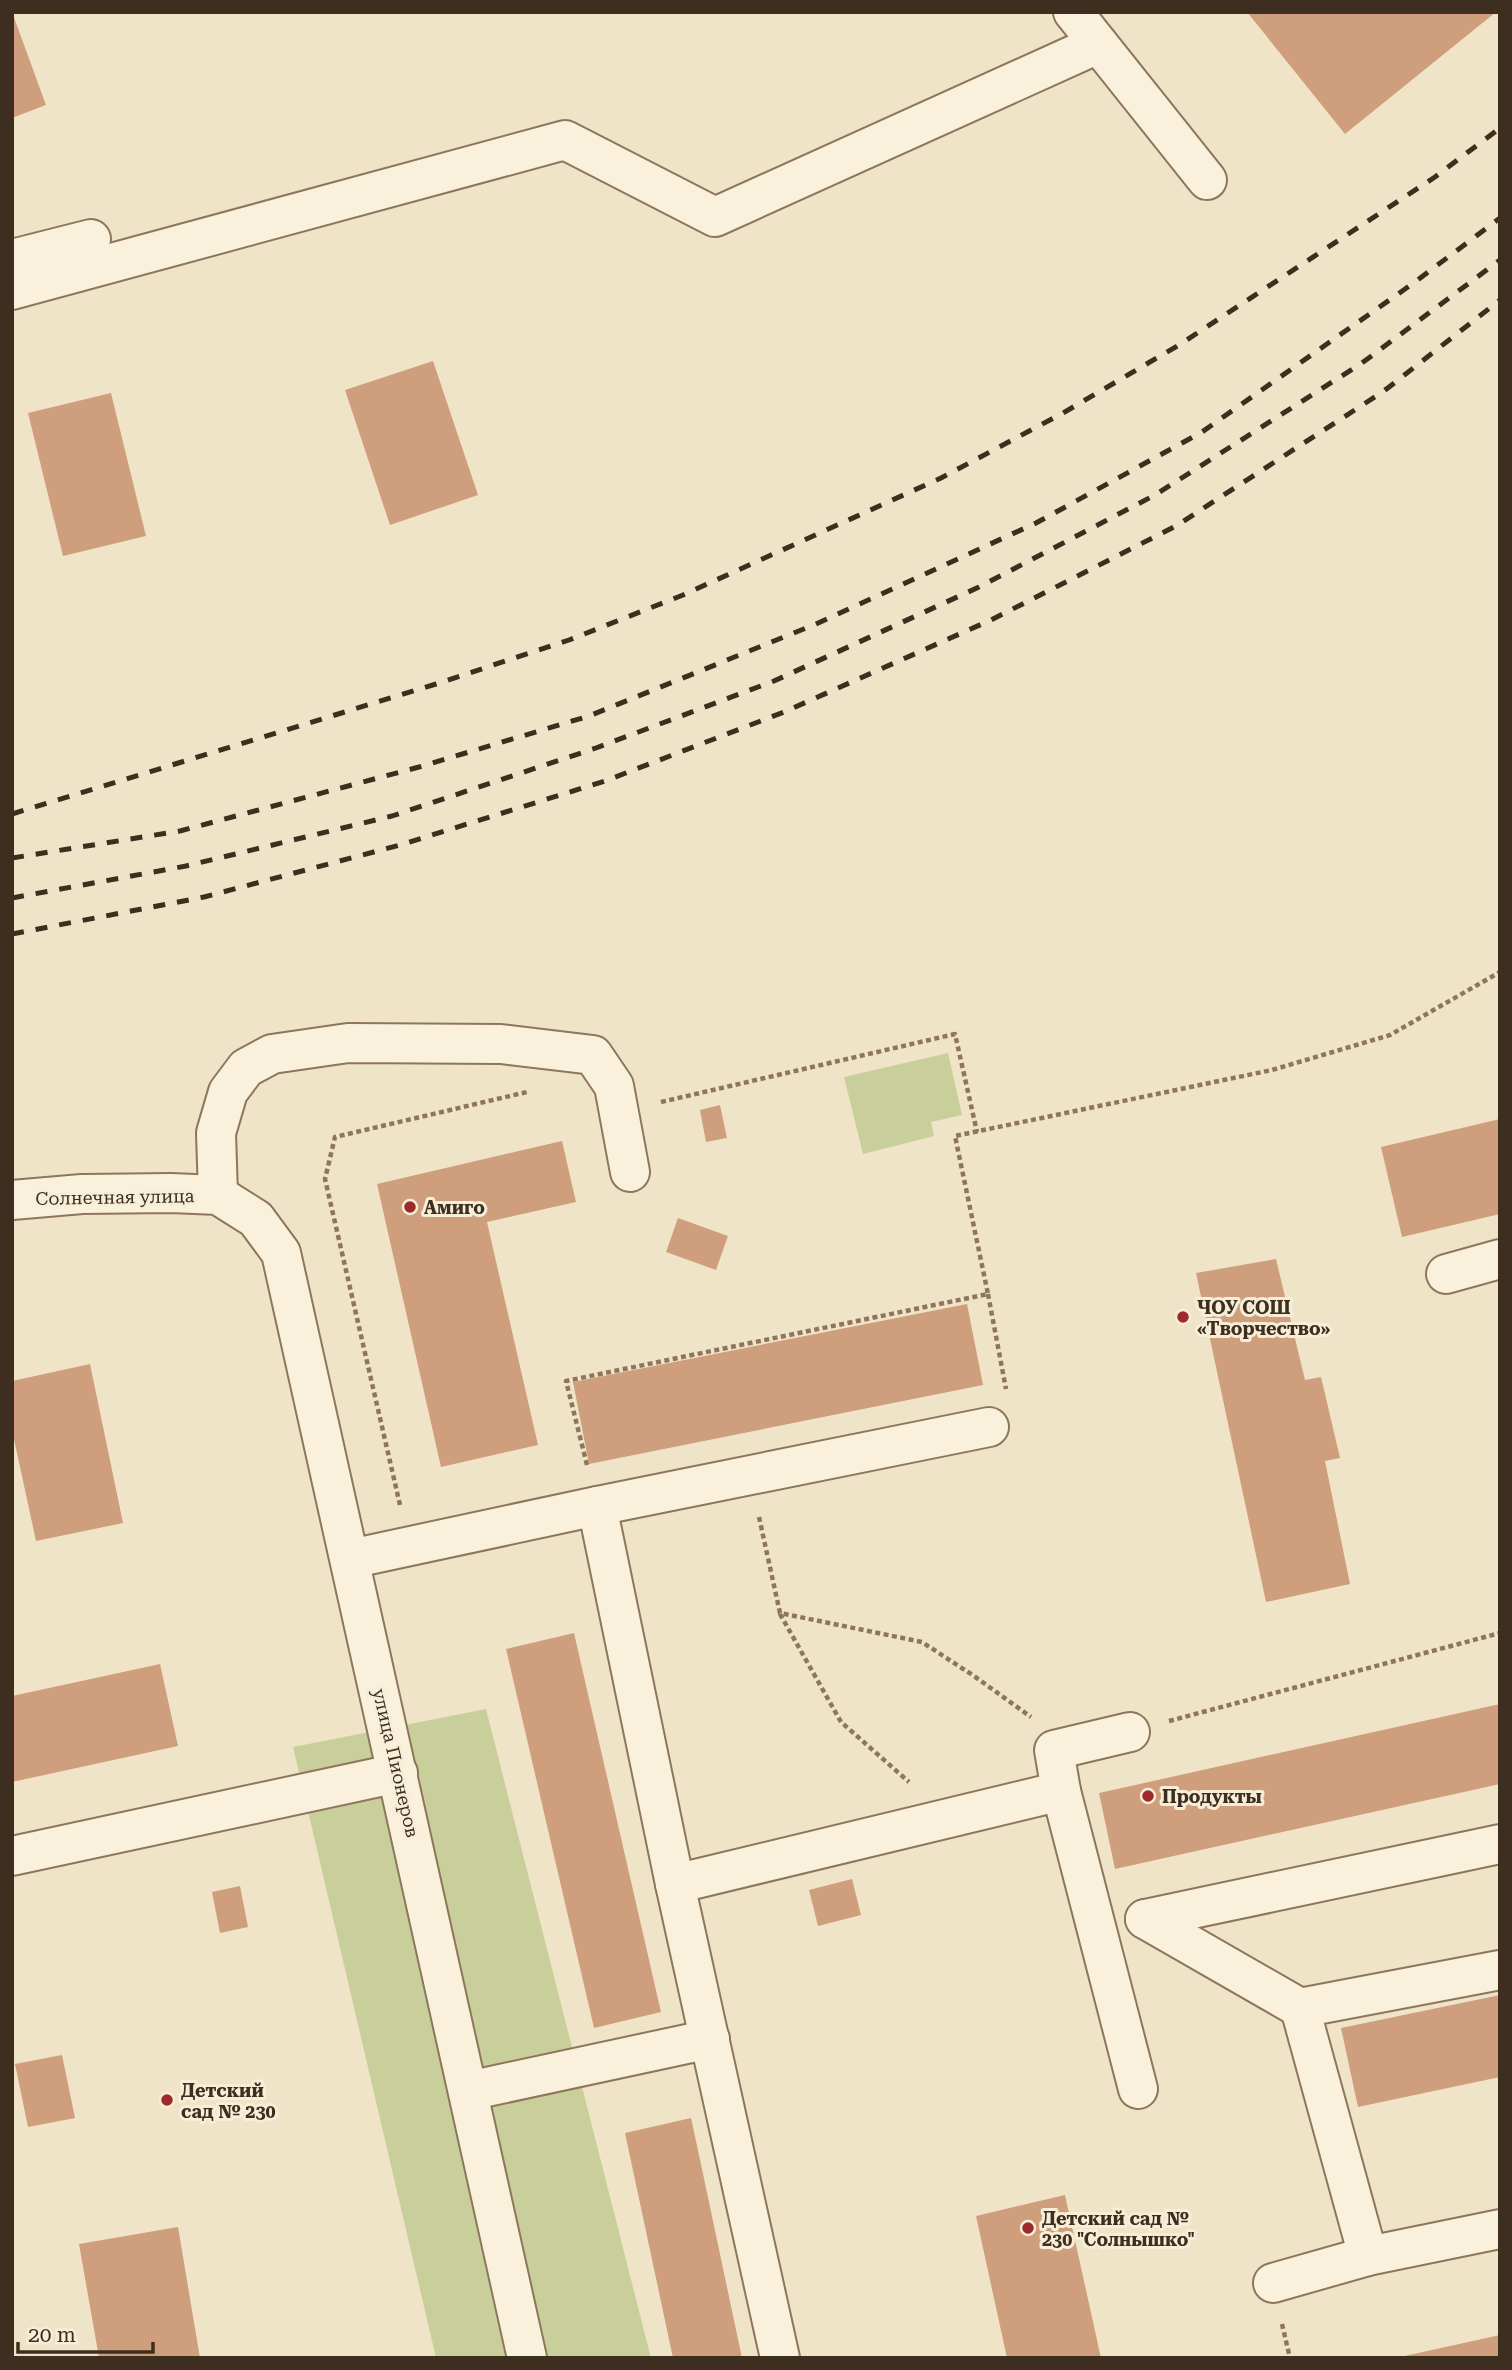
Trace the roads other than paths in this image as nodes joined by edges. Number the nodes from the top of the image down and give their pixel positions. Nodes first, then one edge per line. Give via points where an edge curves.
1 (1073, 12) edge
2 (1098, 44) junction
3 (1207, 180) dead end
4 (91, 239) dead end
5 (12, 259) edge
6 (12, 290) edge
7 (630, 1172) dead end
8 (218, 1195) junction
9 (12, 1200) edge
10 (1500, 1259) edge
11 (1446, 1274) dead end
12 (989, 1427) road end
13 (597, 1506) junction
14 (350, 1559) junction
15 (1130, 1731) road end
16 (398, 1773) junction
17 (1061, 1791) junction
18 (1500, 1844) edge
19 (12, 1856) edge
20 (675, 1884) junction
21 (1500, 1970) edge
22 (1300, 2008) junction
23 (710, 2039) junction
24 (1138, 2089) dead end
25 (468, 2091) junction
26 (1500, 2228) edge
27 (1368, 2256) junction
28 (1273, 2283) dead end
29 (527, 2358) edge
30 (780, 2358) edge

1 - 2 street
2 - 3 street
2 - 6 street via 715,217 565,140
4 - 5 street
7 - 8 street via 614,1086 593,1055 501,1044 348,1043 272,1054 246,1068 228,1092 216,1133
8 - 9 street, Солнечная улица via 82,1194
8 - 14 street, улица Пионеров via 256,1219 281,1253
10 - 11 street
12 - 13 street
13 - 14 street
13 - 20 street
14 - 16 street, улица Пионеров
15 - 17 street via 1054,1750
16 - 19 street
16 - 25 street, улица Пионеров
17 - 20 street
17 - 24 street
18 - 22 street via 1145,1919
20 - 23 street
21 - 22 street
22 - 27 street
23 - 25 street
23 - 30 street
25 - 29 street, улица Пионеров
26 - 27 street
27 - 28 street

